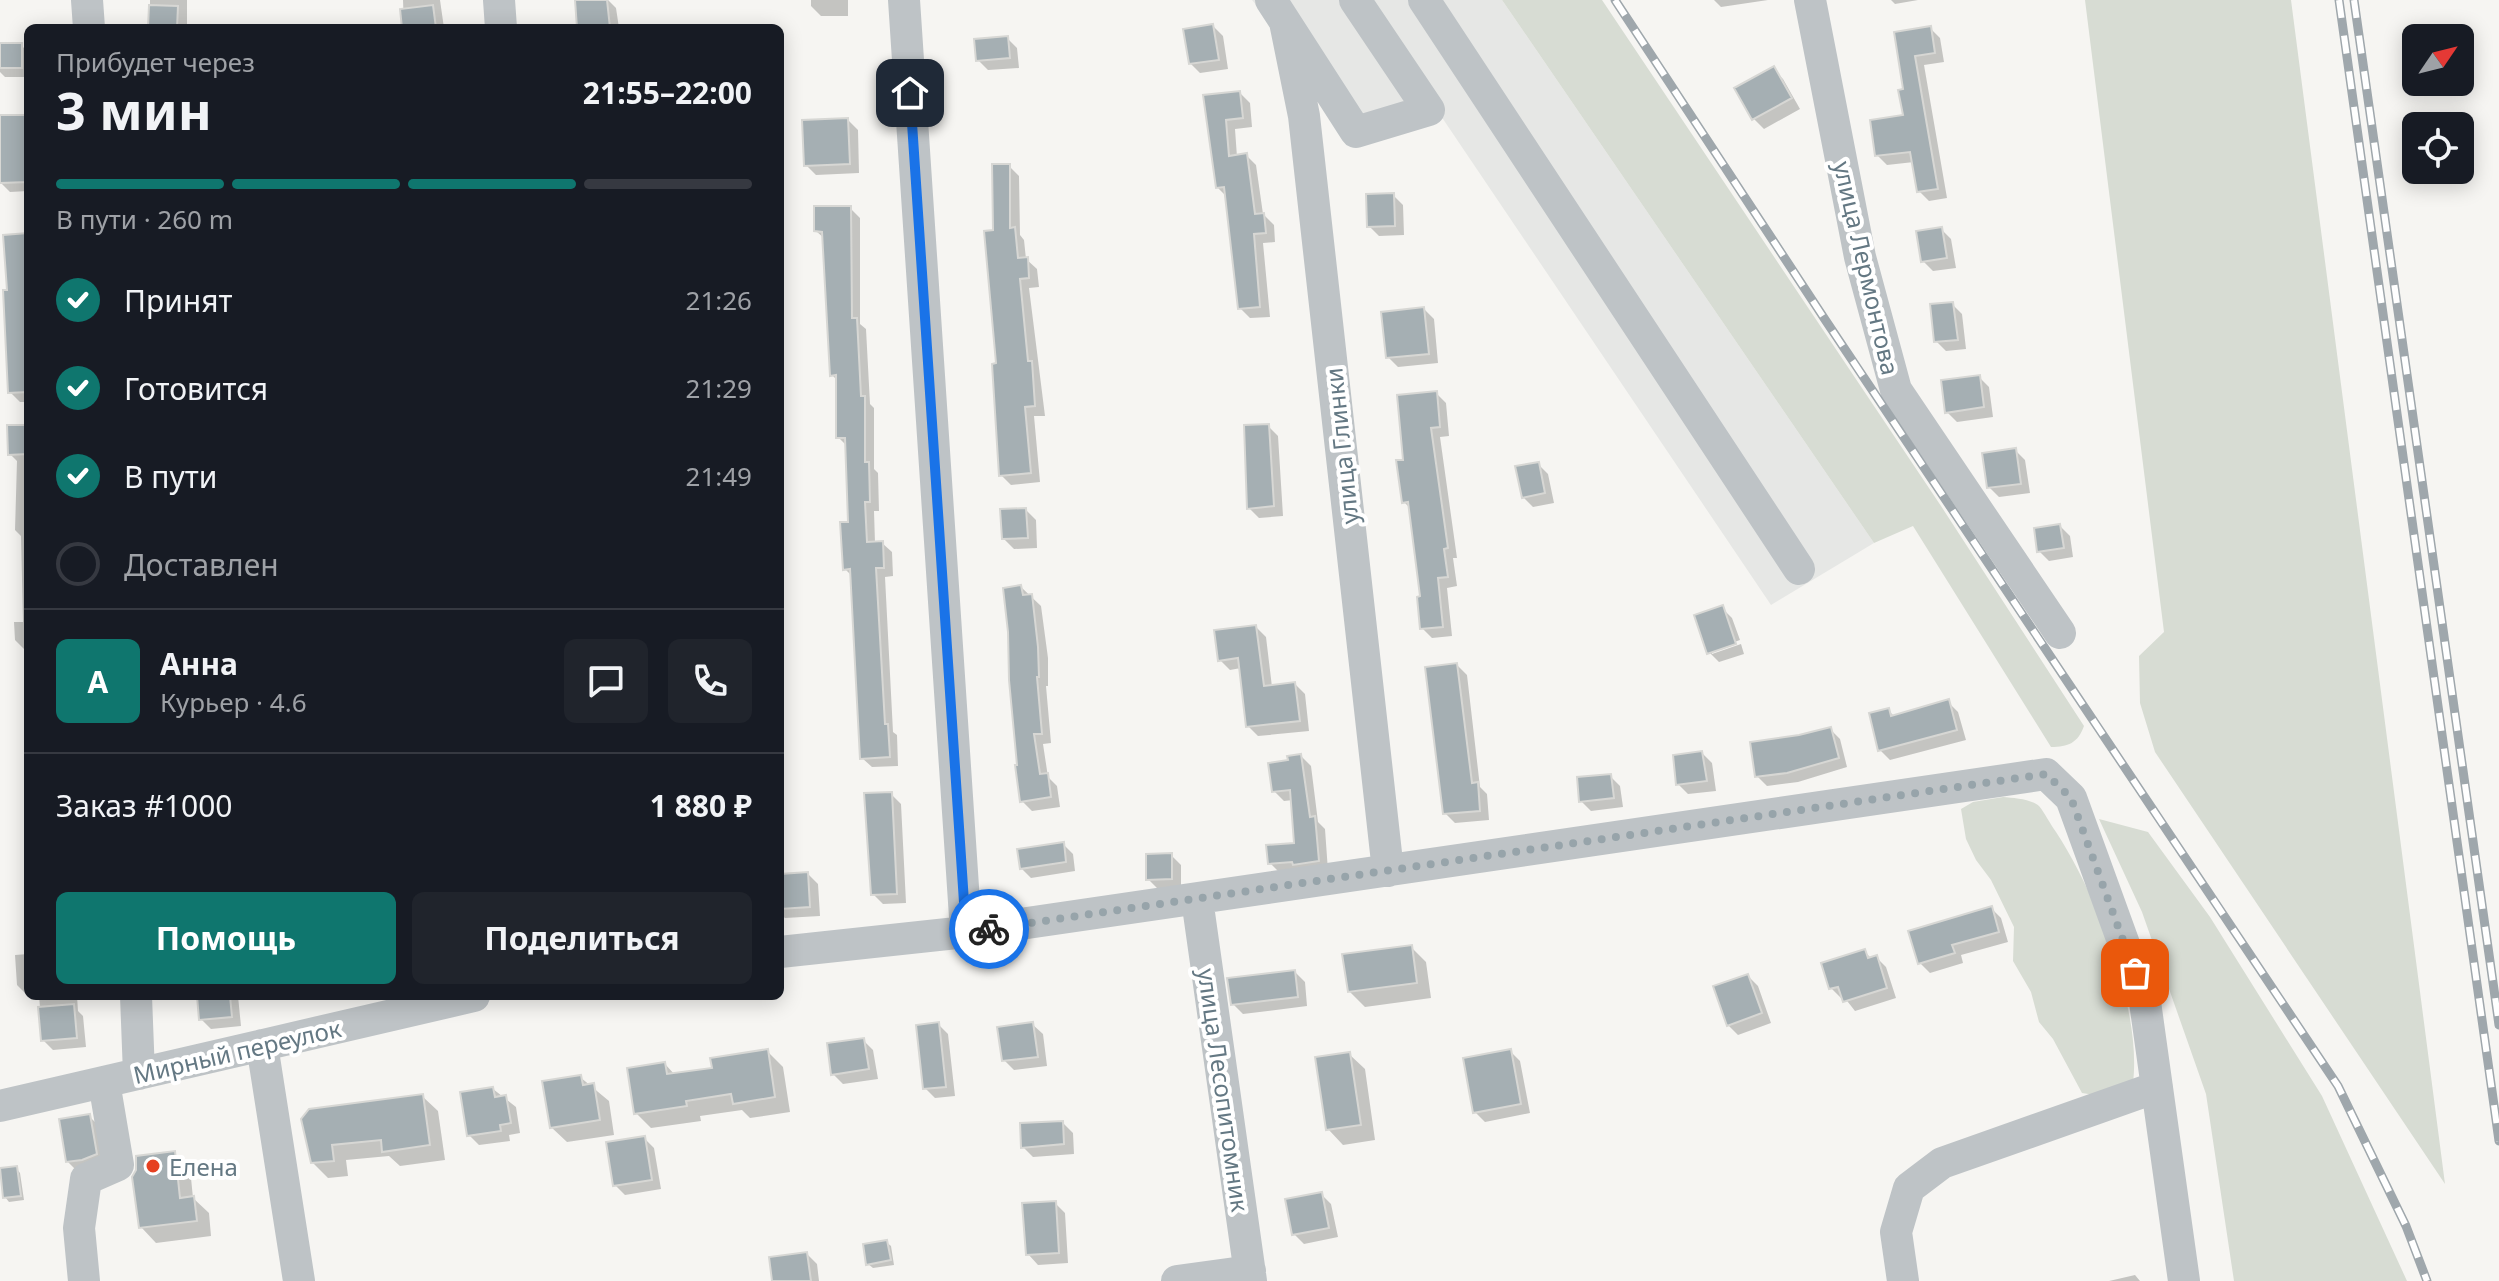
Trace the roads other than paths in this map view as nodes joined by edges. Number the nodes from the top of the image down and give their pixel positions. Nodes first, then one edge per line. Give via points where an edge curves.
1 (87, 0) edge
2 (499, 0) edge
3 (904, 0) edge
4 (1355, 0) edge
5 (1424, 0) edge
6 (1810, 0) edge
7 (1278, 11) edge
8 (89, 24) edge
9 (501, 24) edge
10 (1799, 569) dead end
11 (2060, 633) dead end
12 (1388, 871) junction
13 (1197, 899) junction
14 (966, 932) junction
15 (784, 952) edge
16 (136, 1000) edge
17 (457, 1000) edge
18 (262, 1045) junction
19 (139, 1074) junction
20 (104, 1082) junction
21 (2157, 1087) junction
22 (0, 1106) edge
23 (1250, 1276) edge
24 (84, 1281) edge
25 (299, 1281) edge
26 (1177, 1281) edge
27 (1903, 1281) edge
28 (2184, 1281) edge

1 - 8 street
2 - 9 street
3 - 14 street
4 - 7 street via 1429,110 1356,132
5 - 10 street
6 - 11 street, улица Лермонтова via 1860,257 1896,390
7 - 12 street, улица Глинки via 1304,116
12 - 13 street
12 - 21 street via 2046,774 2071,798 2145,1002
13 - 14 street
13 - 23 street, улица Лесопитомник
14 - 15 street
16 - 19 street
17 - 18 street, Мирный переулок
18 - 19 street, Мирный переулок
18 - 25 street
19 - 20 street, Мирный переулок
20 - 22 street, Мирный переулок
20 - 24 street via 118,1165 86,1179 79,1228
21 - 27 street via 1942,1163 1909,1188 1896,1232
21 - 28 street
23 - 26 street

